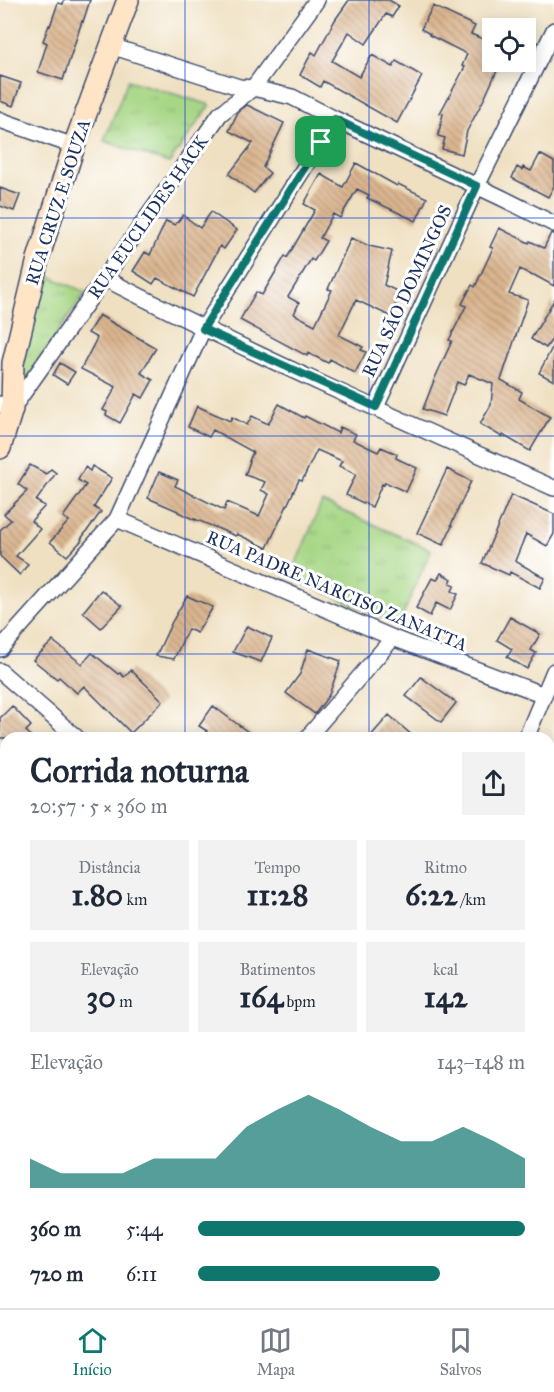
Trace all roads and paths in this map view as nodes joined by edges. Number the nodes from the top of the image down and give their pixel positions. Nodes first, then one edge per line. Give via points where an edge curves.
1 (128, 0) edge
2 (317, 0) edge
3 (554, 30) edge
4 (111, 46) junction
5 (253, 88) junction
6 (335, 119) junction
7 (0, 120) edge
8 (74, 146) junction
9 (477, 186) junction
10 (554, 224) edge
11 (104, 278) junction
12 (203, 329) junction
13 (6, 406) edge
14 (376, 407) junction
15 (0, 448) edge
16 (554, 488) edge
17 (117, 519) junction
18 (393, 638) junction
19 (0, 649) edge
20 (0, 671) edge
21 (554, 671) edge
22 (544, 695) junction
23 (70, 732) edge
24 (312, 732) edge
25 (529, 732) edge

1 - 4 street, RUA CRUZ E SOUZA
2 - 5 street, RUA EUCLIDES HACK
3 - 9 street, RUA SÃO DOMINGOS
4 - 5 street via 239,87
4 - 8 street, RUA CRUZ E SOUZA
5 - 6 street via 292,97
5 - 11 street, RUA EUCLIDES HACK via 220,114
6 - 9 street
6 - 12 street
7 - 8 street
8 - 13 street, RUA CRUZ E SOUZA via 38,259
9 - 10 street
9 - 14 street, RUA SÃO DOMINGOS
11 - 12 street
11 - 13 street, RUA EUCLIDES HACK
12 - 14 street
12 - 17 street
13 - 15 street, RUA EUCLIDES HACK
14 - 16 street
17 - 18 street, RUA PADRE NARCISO ZANATTA
17 - 19 street
18 - 22 street, RUA PADRE NARCISO ZANATTA
18 - 24 street
20 - 23 street
21 - 22 street
22 - 25 street

